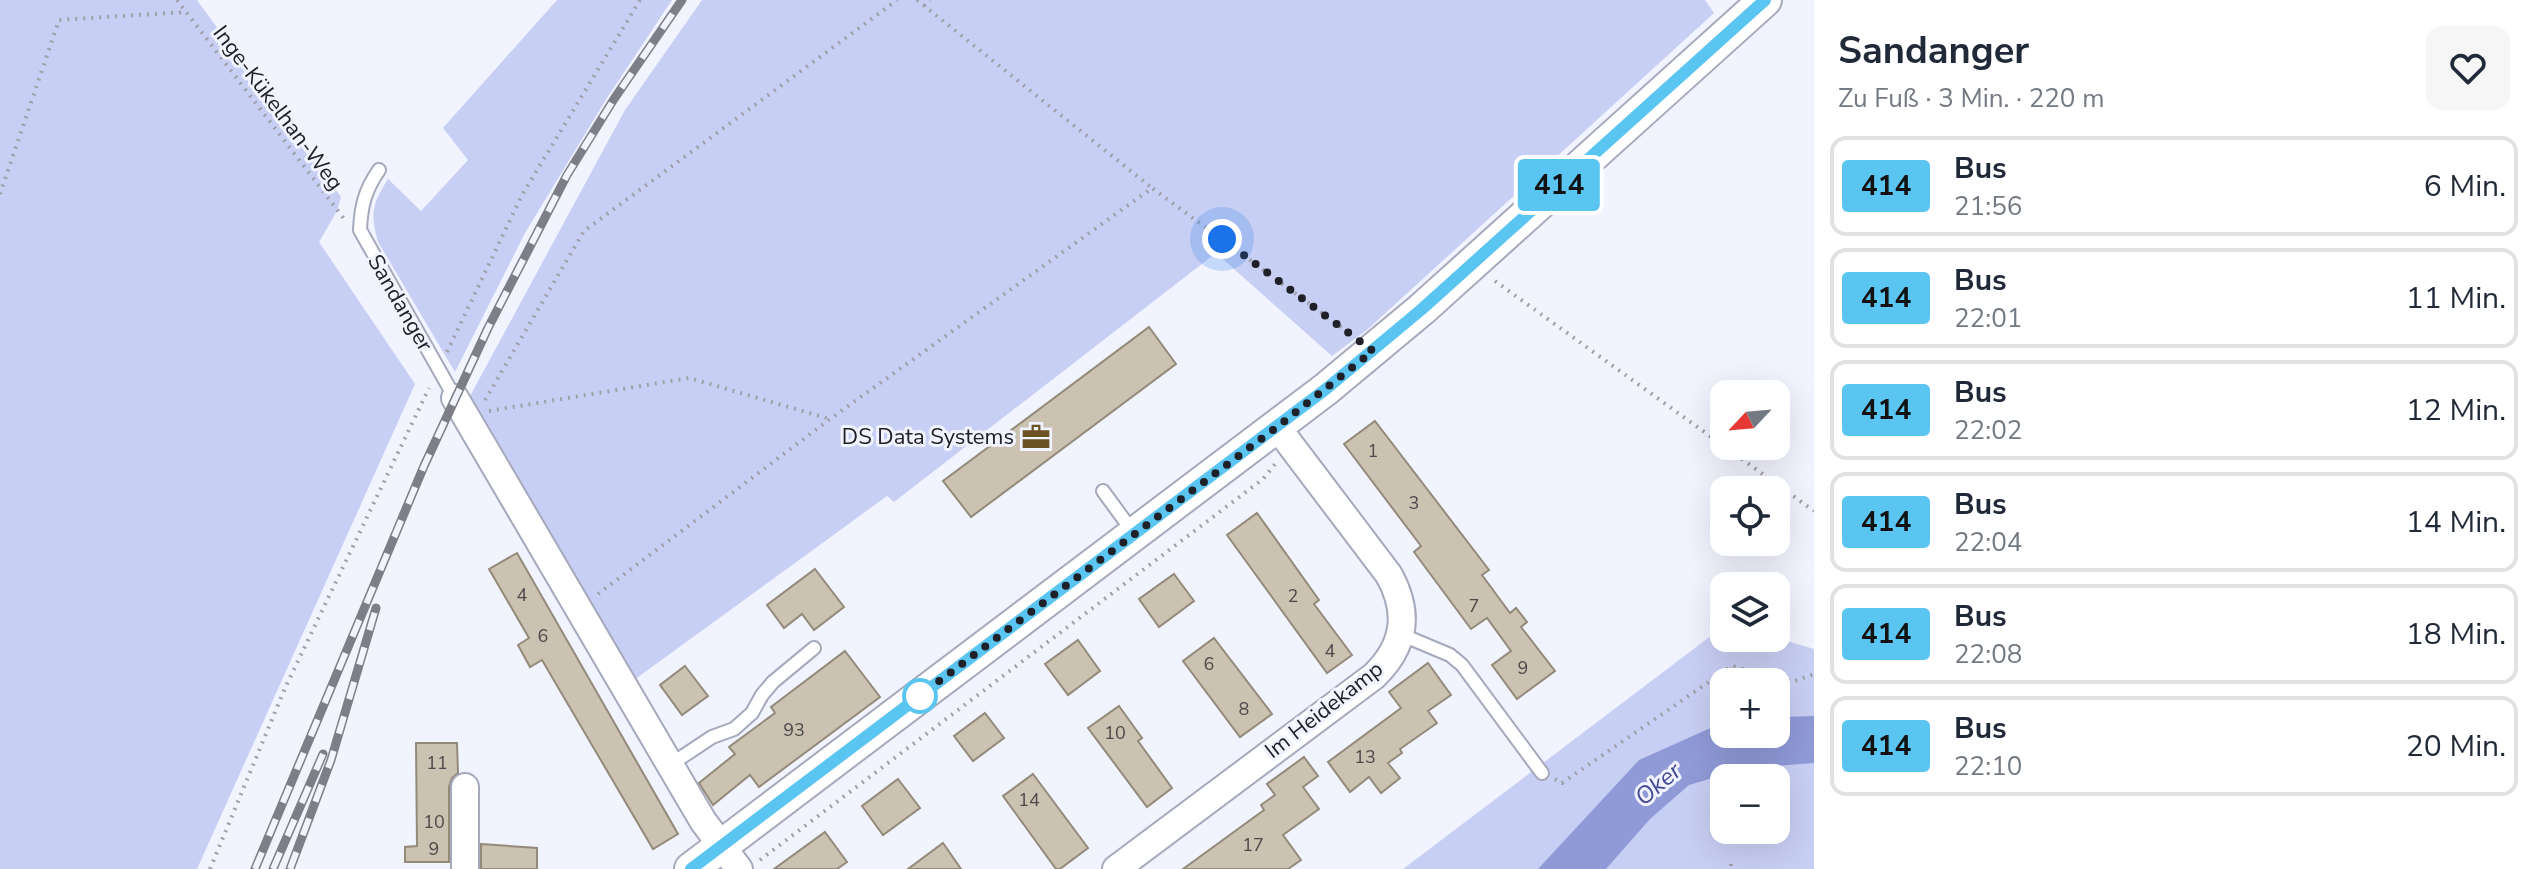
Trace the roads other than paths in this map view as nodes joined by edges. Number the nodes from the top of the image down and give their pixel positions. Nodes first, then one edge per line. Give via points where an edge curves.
1 (1765, 0) edge
2 (379, 170) dead end
3 (455, 398) joint
4 (1284, 436) junction
5 (1103, 491) dead end
6 (1135, 534) junction
7 (1400, 634) junction
8 (814, 648) dead end
9 (670, 765) junction
10 (1542, 773) road end
11 (465, 787) dead end
12 (740, 858) edge
13 (465, 869) edge
14 (691, 869) edge
15 (1116, 869) edge

1 - 4 street
2 - 3 lane, Sandanger via 366,190 360,230
3 - 9 street, Sandanger
4 - 6 street
4 - 7 street via 1389,575 1402,606
5 - 6 lane
6 - 12 street
7 - 10 lane via 1462,665
7 - 15 street, Im Heidekamp via 1393,655 1374,676
8 - 9 lane via 773,682 734,729
9 - 12 street, Sandanger via 703,821
11 - 13 street
12 - 14 street

